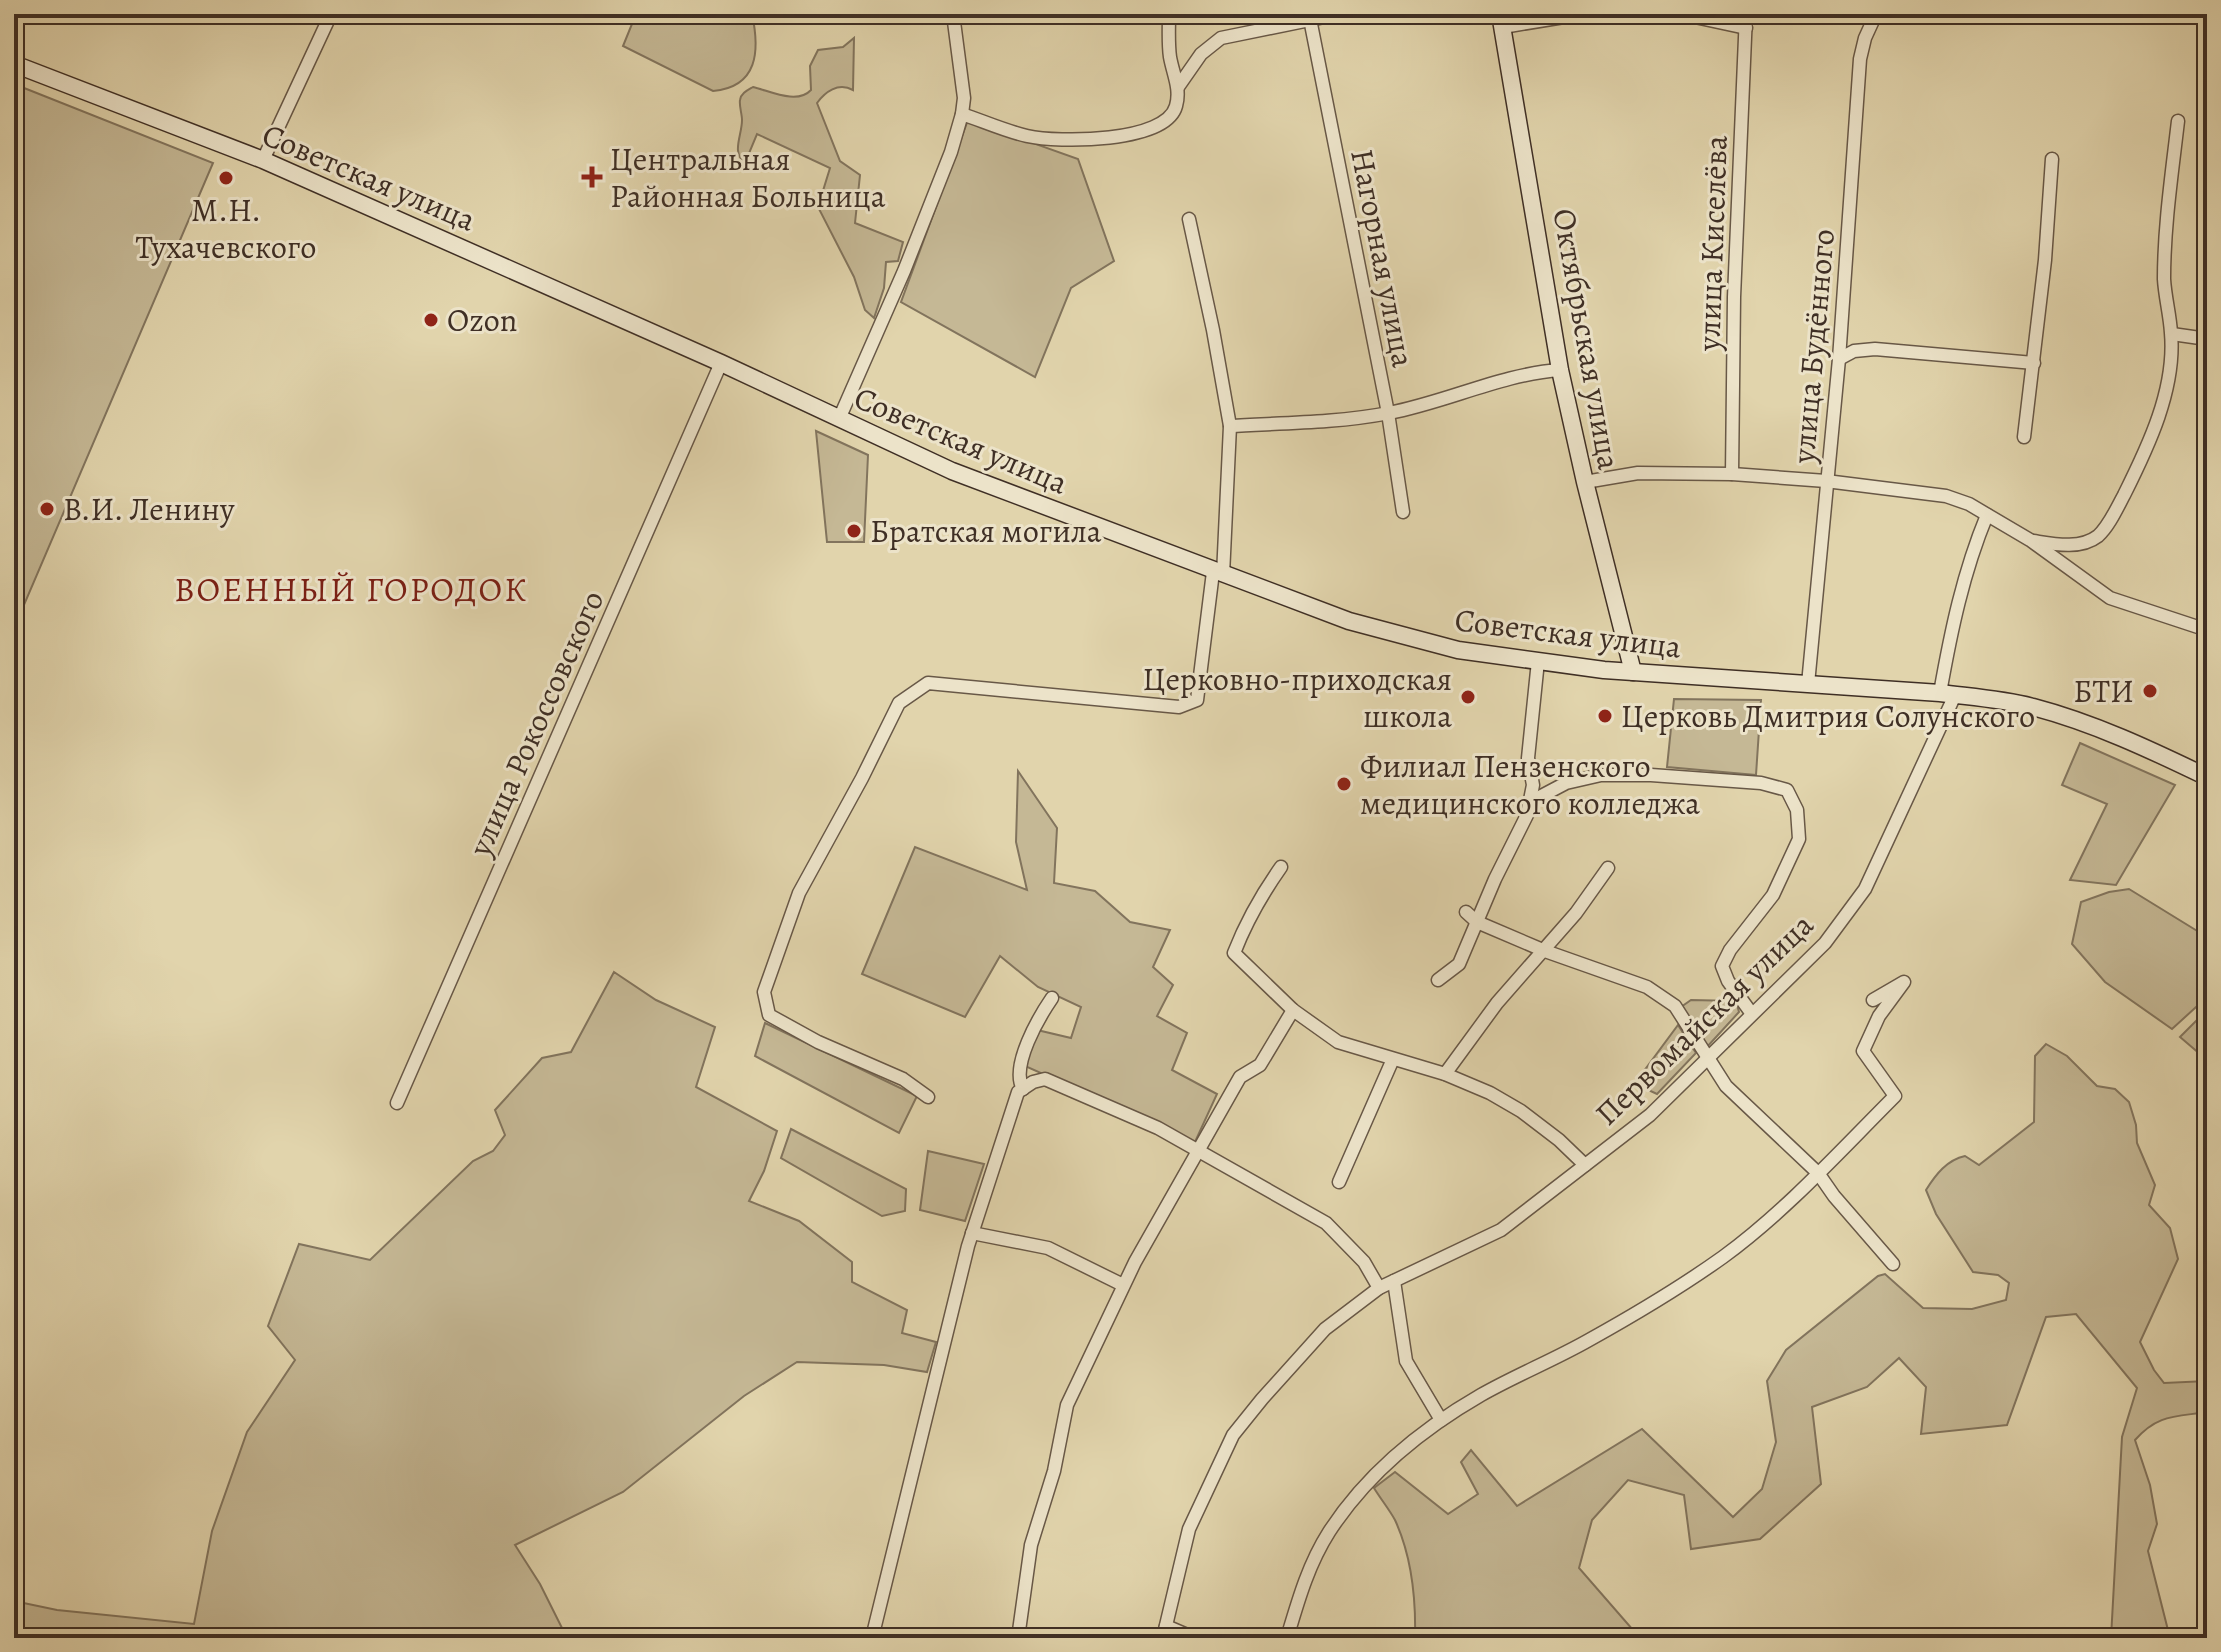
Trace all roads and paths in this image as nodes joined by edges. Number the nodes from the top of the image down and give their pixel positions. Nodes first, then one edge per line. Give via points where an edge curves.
1 (331, 14) edge
2 (953, 14) edge
3 (1169, 14) edge
4 (1339, 14) edge
5 (1582, 14) edge
6 (1681, 14) edge
7 (1746, 14) edge
8 (1876, 14) edge
9 (1310, 16) edge
10 (1501, 20) edge
11 (1746, 28) junction
12 (14, 64) edge
13 (1178, 87) junction
14 (962, 114) junction
15 (2178, 121) dead end
16 (2052, 159) dead end
17 (263, 160) junction
18 (1189, 219) dead end
19 (2172, 334) junction
20 (2207, 339) edge
21 (1839, 359) junction
22 (721, 363) junction
23 (2034, 363) junction
24 (1560, 370) junction
25 (1388, 413) junction
26 (839, 419) junction
27 (1230, 426) junction
28 (2024, 437) dead end
29 (1732, 474) junction
30 (1826, 481) junction
31 (1585, 482) junction
32 (1403, 512) dead end
33 (1987, 515) junction
34 (2030, 540) junction
35 (1218, 573) junction
36 (2207, 630) edge
37 (1538, 661) junction
38 (1633, 672) junction
39 (1808, 684) junction
40 (1948, 694) junction
41 (2206, 772) edge
42 (1530, 802) junction
43 (1281, 867) dead end
44 (1608, 868) dead end
45 (1466, 912) dead end
46 (1477, 922) junction
47 (1545, 951) junction
48 (1438, 980) dead end
49 (1052, 998) dead end
50 (1873, 1000) dead end
51 (1293, 1010) junction
52 (1752, 1014) junction
53 (1708, 1057) junction
54 (1393, 1059) junction
55 (1445, 1074) junction
56 (1023, 1089) junction
57 (928, 1097) dead end
58 (397, 1103) dead end
59 (1199, 1152) junction
60 (1585, 1165) junction
61 (1818, 1173) junction
62 (1339, 1182) dead end
63 (972, 1233) junction
64 (1893, 1264) dead end
65 (1394, 1281) junction
66 (1123, 1285) junction
67 (1379, 1288) junction
68 (1441, 1420) junction
69 (1164, 1632) edge
70 (872, 1638) edge
71 (1018, 1638) edge
72 (1194, 1638) edge
73 (1287, 1638) edge

1 - 17 street
2 - 14 street
3 - 13 street via 1170,56
4 - 9 street
5 - 10 street
6 - 11 street
7 - 11 street, улица Киселёва
8 - 21 street, улица Будённого via 1860,59
9 - 13 street via 1221,38 1201,54
9 - 25 street, Нагорная улица
10 - 24 main road, Октябрьская улица
11 - 29 street, улица Киселёва
12 - 17 main road, Советская улица
13 - 14 street via 1169,120 1133,135 1045,139
14 - 26 street via 904,271
15 - 19 street via 2164,278
16 - 23 street
17 - 22 main road, Советская улица
18 - 27 street
19 - 20 street
19 - 34 street via 2159,417 2114,514 2085,543
21 - 23 street via 1875,349
21 - 30 street, улица Будённого
22 - 26 main road, Советская улица
22 - 58 street, улица Рокоссовского
23 - 28 street
24 - 25 street via 1528,372
24 - 31 main road, Октябрьская улица
25 - 27 street
25 - 32 street, Нагорная улица
26 - 35 main road, Советская улица via 952,471
27 - 35 street
29 - 30 street
29 - 31 street via 1638,473
30 - 33 street via 1946,496
30 - 39 street, улица Будённого
31 - 38 main road, Октябрьская улица
33 - 34 street
33 - 40 street, Первомайская улица via 1954,614
34 - 36 street via 2110,598
35 - 37 main road, Советская улица via 1432,645
35 - 57 street via 1197,700 1179,707 928,683 899,703 799,893 764,992 769,1015 903,1079
37 - 38 main road, Советская улица
37 - 42 street via 1528,758
38 - 39 main road, Советская улица
39 - 40 main road, Советская улица
40 - 41 main road, Советская улица via 2032,707
40 - 52 street, Первомайская улица via 1865,889 1825,943
42 - 46 street
42 - 52 street via 1566,783 1601,775 1761,783 1787,790 1797,810 1799,839 1773,895 1722,966
43 - 51 street via 1234,953
44 - 47 street
45 - 46 street
46 - 47 street
46 - 48 street via 1459,964
47 - 53 street via 1647,987 1675,1006
47 - 55 street via 1497,1003
49 - 56 street via 1025,1050 1019,1082
50 - 61 street via 1904,982 1879,1016 1863,1051 1895,1096
51 - 54 street via 1338,1042
51 - 59 street via 1260,1065 1240,1077
52 - 53 street, Первомайская улица
53 - 60 street, Первомайская улица via 1650,1115
53 - 61 street via 1726,1086
54 - 55 street
54 - 62 street
55 - 60 street via 1521,1111
56 - 59 street via 1045,1079 1158,1128
56 - 63 street
59 - 66 street
59 - 67 street via 1326,1223 1364,1262
60 - 65 street, Первомайская улица via 1501,1230
61 - 64 street
61 - 68 street via 1787,1207 1676,1288
63 - 66 street via 1048,1248
63 - 70 street
65 - 67 street, Первомайская улица
65 - 68 street via 1406,1361
66 - 71 street via 1067,1405 1031,1545
67 - 69 street, Первомайская улица via 1325,1329 1233,1435 1189,1529
68 - 73 street via 1357,1493 1328,1533 1305,1576
69 - 72 street

